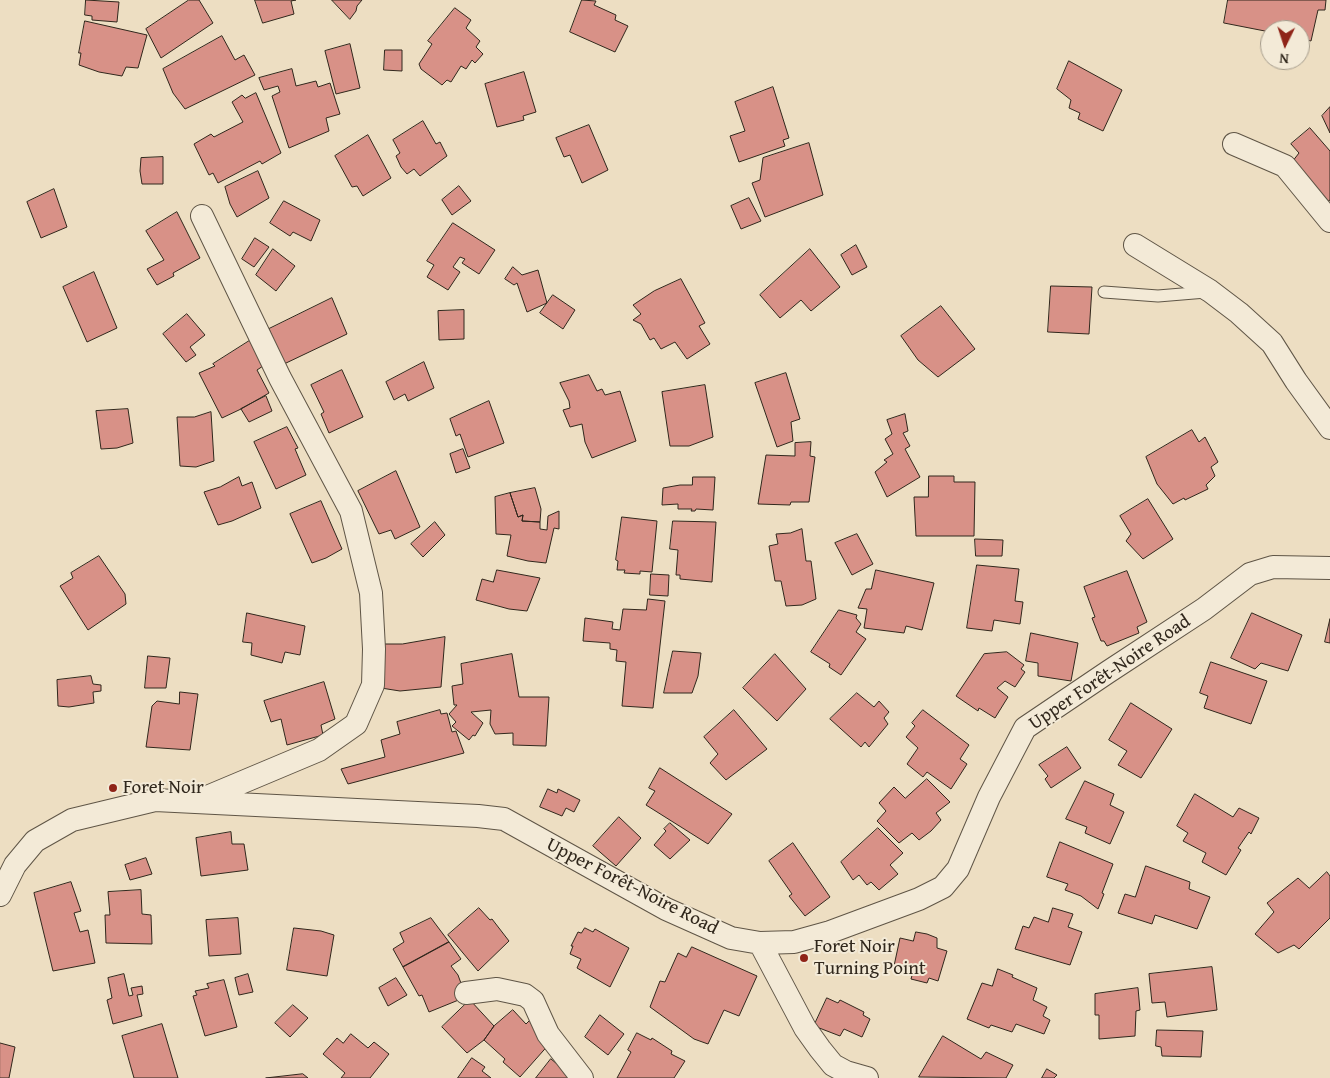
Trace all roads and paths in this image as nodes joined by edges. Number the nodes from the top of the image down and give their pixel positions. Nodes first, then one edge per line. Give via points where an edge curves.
1 (1234, 144) dead end
2 (202, 216) dead end
3 (1330, 221) edge
4 (1135, 245) dead end
5 (1210, 291) junction
6 (1104, 292) dead end
7 (1330, 428) edge
8 (1330, 568) edge
9 (195, 802) junction
10 (0, 896) edge
11 (760, 943) junction
12 (466, 993) dead end
13 (834, 1073) edge
14 (582, 1078) edge
15 (867, 1078) edge

1 - 3 street via 1285,166
2 - 9 street via 280,378 351,511 371,593 374,649 373,685 356,724 319,750
4 - 5 street
5 - 6 lane via 1158,296
5 - 7 street via 1239,312 1272,343
8 - 11 street, Upper Forêt-Noire Road via 1274,567 1250,574 1204,610 1025,728 989,797 958,869 943,888 830,932 794,942
9 - 10 street, Upper Forêt-Noire Road via 156,800 72,820 35,841 15,864
9 - 11 street, Upper Forêt-Noire Road via 504,819 666,909 731,938
11 - 13 street via 805,1028 833,1065
12 - 14 street via 497,988 524,995 533,1001 548,1034
13 - 15 street via 846,1072

